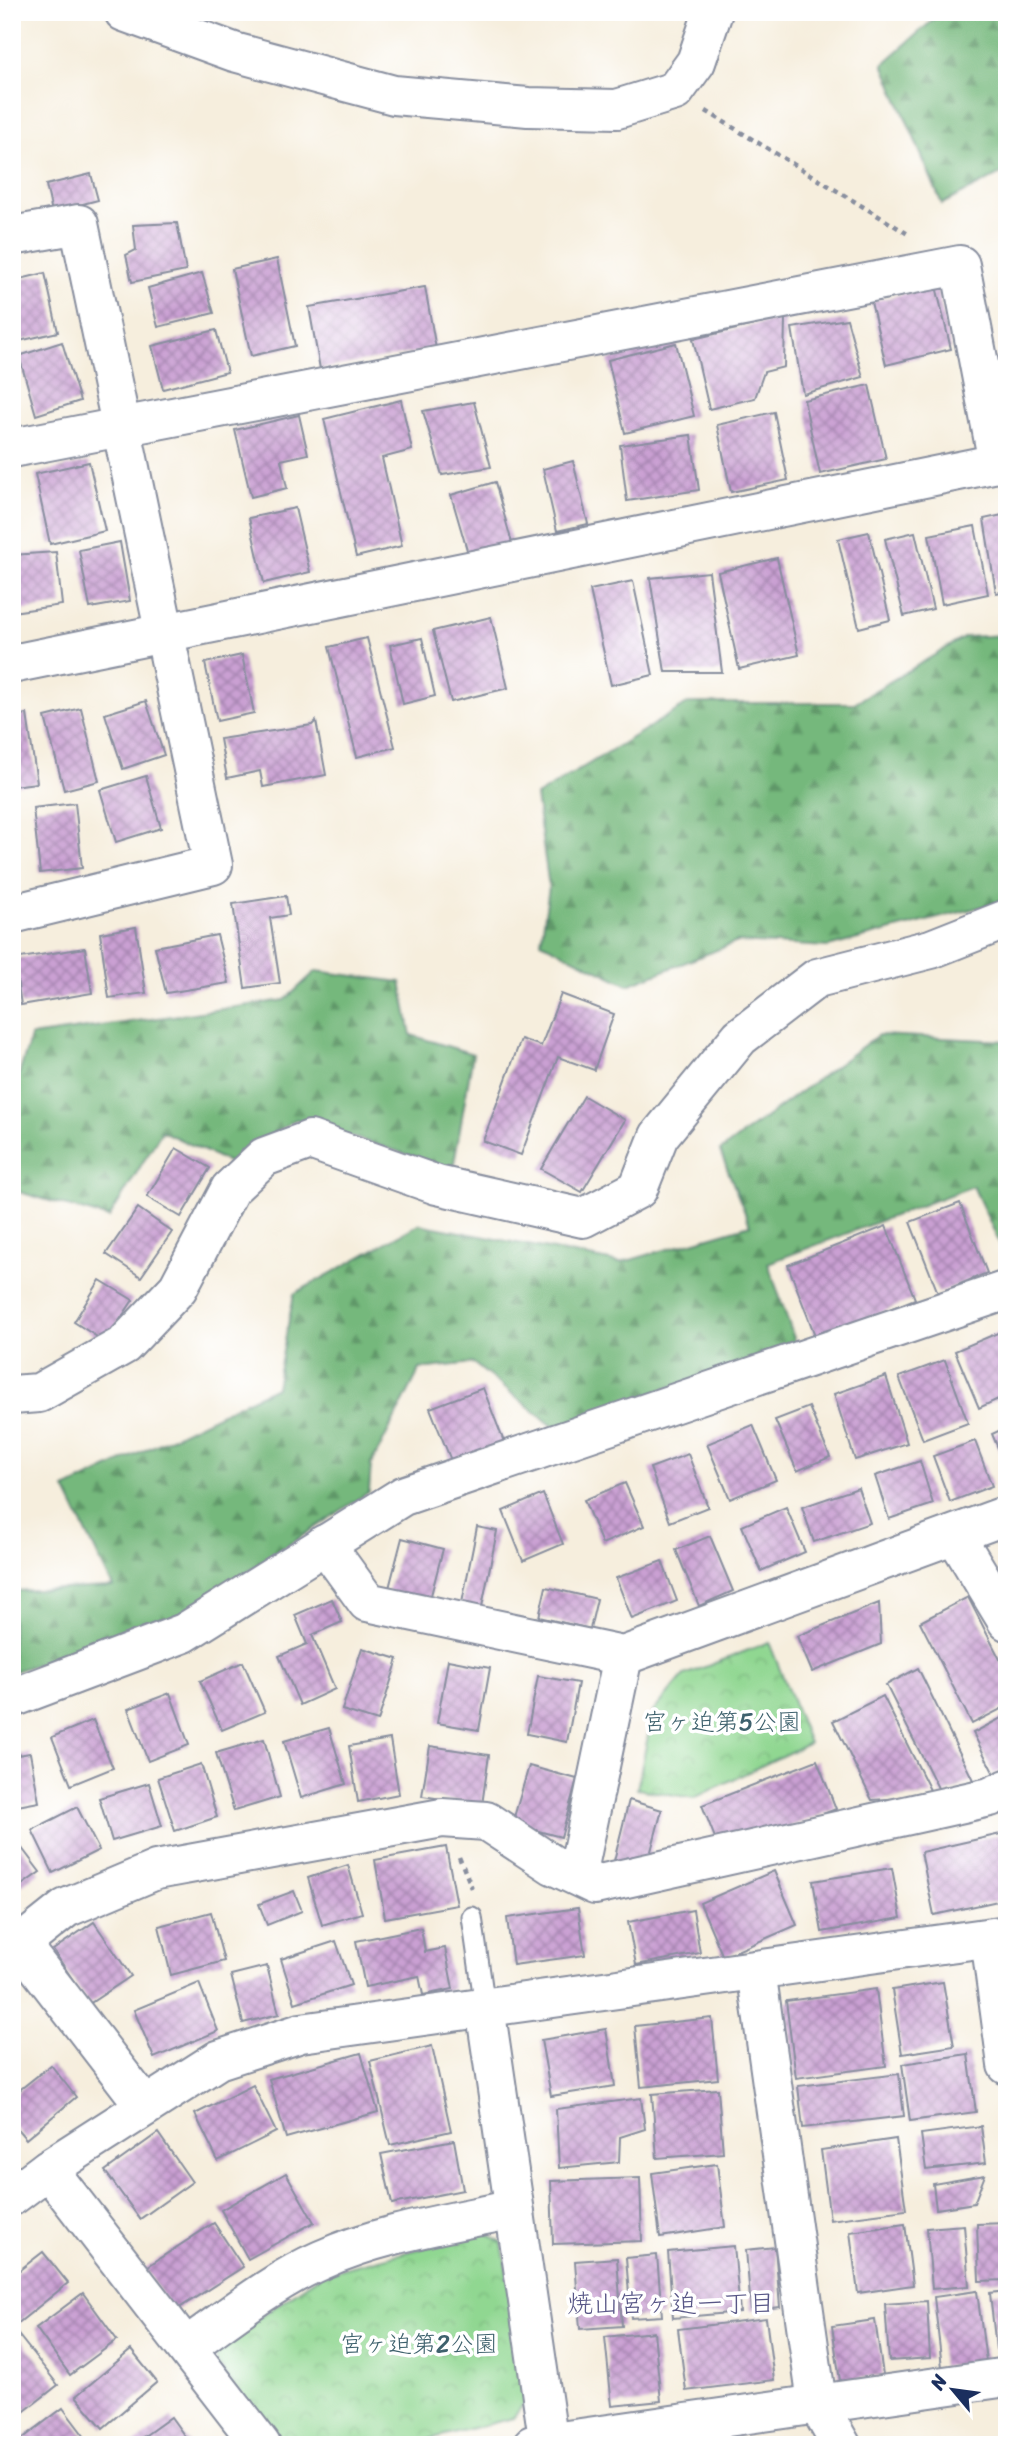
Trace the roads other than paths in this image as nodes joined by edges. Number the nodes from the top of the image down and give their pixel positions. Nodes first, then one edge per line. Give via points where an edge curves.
1 (124, 12) edge
2 (713, 12) edge
3 (12, 236) edge
4 (121, 427) junction
5 (12, 448) edge
6 (164, 634) junction
7 (12, 664) edge
8 (12, 914) edge
9 (1007, 919) edge
10 (1007, 1290) edge
11 (12, 1395) edge
12 (1007, 1515) edge
13 (955, 1535) junction
14 (325, 1544) junction
15 (1007, 1621) edge
16 (623, 1656) junction
17 (12, 1698) edge
18 (1007, 1789) edge
19 (577, 1876) junction
20 (471, 1917) road end
21 (998, 1936) edge
22 (17, 1948) edge
23 (756, 1970) junction
24 (485, 2007) junction
25 (1007, 2065) edge
26 (145, 2106) junction
27 (48, 2169) junction
28 (12, 2196) edge
29 (514, 2209) junction
30 (186, 2347) junction
31 (1007, 2377) edge
32 (817, 2403) junction
33 (542, 2444) edge
34 (261, 2445) edge
35 (841, 2445) edge

1 - 2 street via 234,52 394,95 528,107 617,109 675,91 696,62
3 - 4 street via 79,224
4 - 5 street
4 - 6 street
4 - 6 street via 960,265 998,463
6 - 7 street
6 - 8 street via 213,865
9 - 11 street via 931,949 817,978 740,1037 659,1136 638,1189 583,1218 437,1185 310,1140 264,1157 230,1189 178,1288 124,1345 39,1393
10 - 14 street via 403,1496
12 - 13 street
13 - 15 street
13 - 16 street
14 - 16 street via 367,1602
14 - 17 street via 184,1633
16 - 19 street
18 - 19 street via 990,1797 595,1885
19 - 22 street via 486,1821 442,1818 156,1870 66,1908
20 - 24 lane
21 - 23 street
21 - 25 street
22 - 26 street
23 - 24 street
23 - 32 street
24 - 26 street via 300,2033 218,2060
24 - 29 street
26 - 27 street
27 - 28 street
27 - 30 street
29 - 30 street via 413,2231 321,2259
29 - 33 street
30 - 34 street
31 - 32 street
32 - 33 street
32 - 35 street

